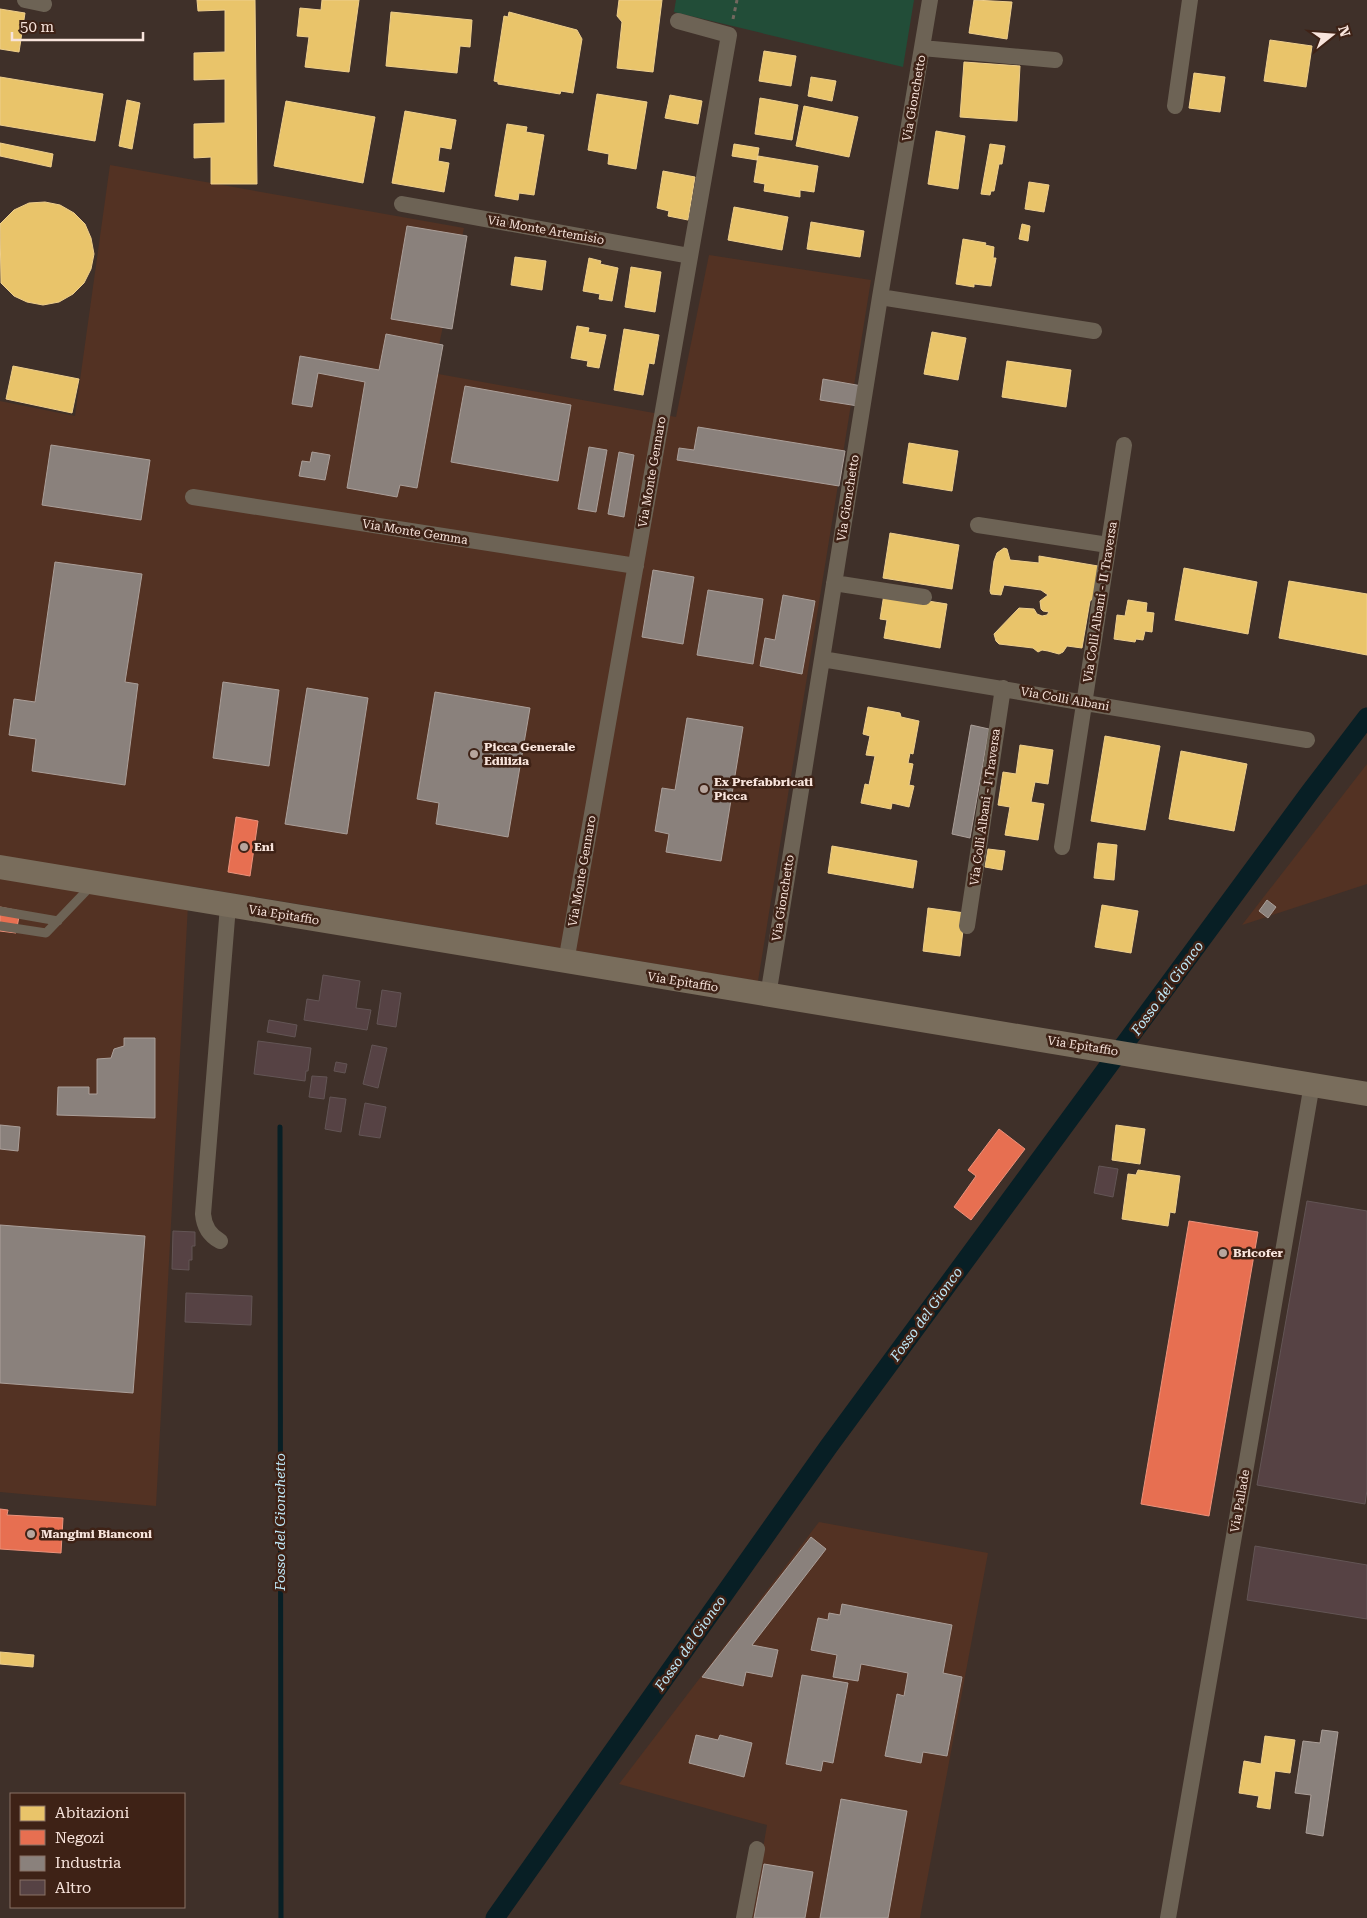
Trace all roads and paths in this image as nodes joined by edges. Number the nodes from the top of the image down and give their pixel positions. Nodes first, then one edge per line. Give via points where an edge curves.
1 (25, 0) edge
2 (930, 0) edge
3 (1190, 0) edge
4 (44, 4) dead end
5 (678, 21) dead end
6 (922, 48) junction
7 (1055, 60) dead end
8 (1175, 106) dead end
9 (402, 204) dead end
10 (690, 256) junction
11 (880, 296) junction
12 (1094, 330) dead end
13 (1124, 445) dead end
14 (193, 497) dead end
15 (978, 525) dead end
16 (1108, 545) junction
17 (636, 566) junction
18 (834, 583) junction
19 (924, 597) dead end
20 (822, 659) junction
21 (1003, 688) junction
22 (1084, 703) junction
23 (1307, 740) dead end
24 (1062, 847) dead end
25 (0, 868) edge
26 (94, 883) junction
27 (228, 906) junction
28 (0, 911) edge
29 (58, 921) junction
30 (0, 926) edge
31 (967, 926) dead end
32 (566, 962) junction
33 (768, 996) junction
34 (1312, 1084) junction
35 (1367, 1094) edge
36 (220, 1241) dead end
37 (757, 1849) dead end
38 (744, 1918) edge
39 (1168, 1918) edge

1 - 4 street
2 - 6 street, Via Gionchetto
3 - 8 street
5 - 10 street, Via Monte Gennaro via 729,35
6 - 7 street
6 - 11 street, Via Gionchetto
9 - 10 street, Via Monte Artemisio
10 - 17 street, Via Monte Gennaro
11 - 12 street
11 - 18 street, Via Gionchetto
13 - 16 street, Via Colli Albani - II Traversa
14 - 17 street, Via Monte Gemma
15 - 16 street
16 - 22 street, Via Colli Albani - II Traversa
17 - 32 street, Via Monte Gennaro
18 - 19 street
18 - 20 street, Via Gionchetto
20 - 21 street, Via Colli Albani
20 - 33 street, Via Gionchetto
21 - 22 street, Via Colli Albani
21 - 31 street, Via Colli Albani - I Traversa
22 - 23 street, Via Colli Albani
22 - 24 street, Via Colli Albani - II Traversa
25 - 26 main road, Via Epitaffio
26 - 27 main road, Via Epitaffio
26 - 29 lane
27 - 32 main road, Via Epitaffio
27 - 36 street via 203,1214 209,1232
28 - 29 lane
29 - 30 lane via 46,933
32 - 33 main road, Via Epitaffio
33 - 34 main road, Via Epitaffio
34 - 35 main road, Via Epitaffio
34 - 39 street, Via Pallade
37 - 38 street

